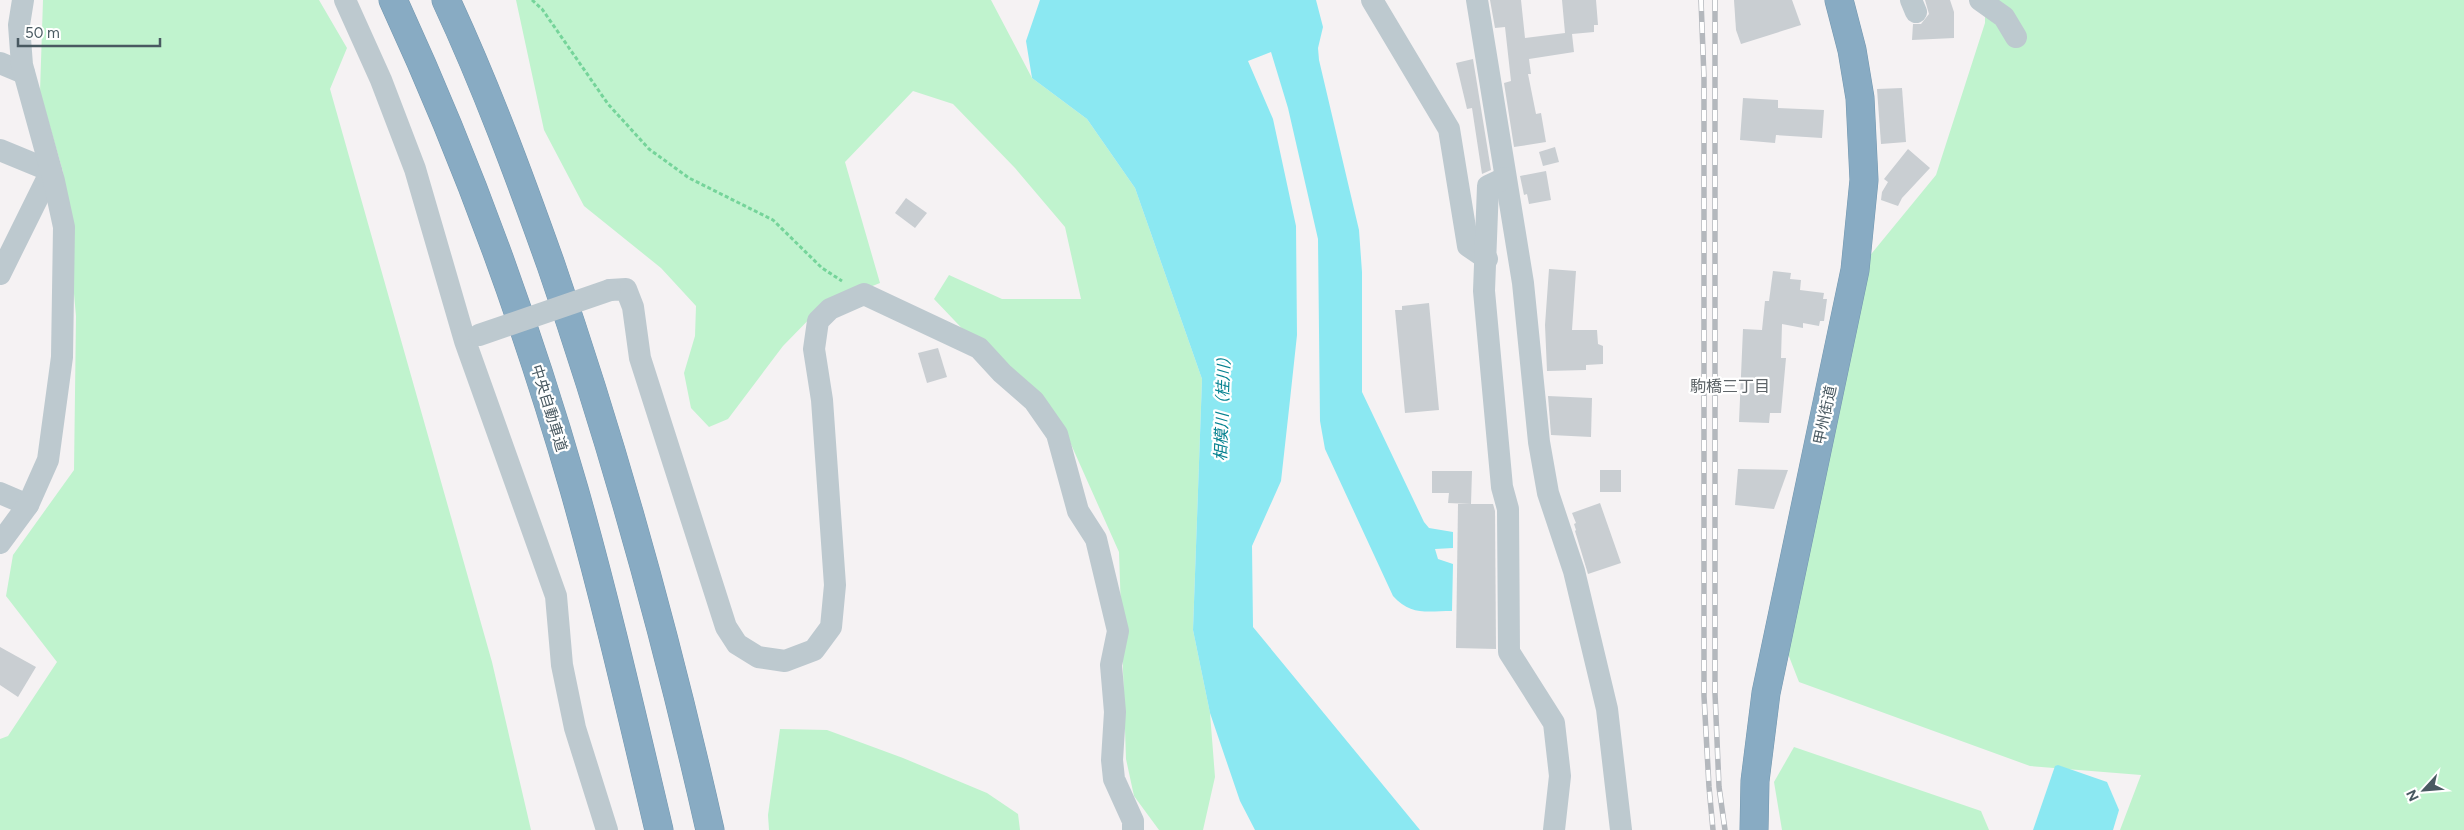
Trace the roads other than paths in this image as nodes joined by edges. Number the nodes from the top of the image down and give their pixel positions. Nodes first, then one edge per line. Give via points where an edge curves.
1 (23, 0) edge
2 (345, 0) edge
3 (393, 0) edge
4 (446, 0) edge
5 (1372, 0) edge
6 (1477, 0) edge
7 (1839, 0) edge
8 (1980, 0) edge
9 (2016, 37) dead end
10 (0, 63) edge
11 (24, 73) junction
12 (0, 150) edge
13 (51, 171) junction
14 (1505, 178) junction
15 (1487, 259) junction
16 (1, 270) edge
17 (472, 338) junction
18 (0, 492) edge
19 (28, 505) junction
20 (0, 542) edge
21 (607, 830) edge
22 (658, 830) edge
23 (710, 830) edge
24 (1133, 830) edge
25 (1554, 830) edge
26 (1621, 830) edge
27 (1754, 830) edge

1 - 11 street via 18,25
2 - 17 street via 381,80
3 - 22 highway, 中央自動車道 via 488,226 529,344 618,655
4 - 23 highway via 492,107 576,337 666,647
5 - 15 street via 1449,129 1468,246
6 - 14 street
7 - 27 highway, 甲州街道 via 1860,98 1864,180 1855,270 1766,693 1755,781
8 - 9 street via 2004,17
10 - 11 street
11 - 13 street
12 - 13 street
13 - 16 street
13 - 19 street via 64,227 62,357 48,460
14 - 15 street via 1488,186
14 - 26 street via 1523,283 1546,485 1574,571 1607,708
15 - 25 street via 1484,292 1502,487 1508,509 1509,652 1554,723 1560,776
17 - 21 street via 556,596 562,665 575,728
17 - 24 street, bridge via 610,290 626,289 633,307 640,358 726,628 737,644 758,657 785,661 814,650 832,628 835,585 822,400 814,349 818,321 830,309 864,294 979,348 1034,401 1057,434 1078,511 1096,539 1118,631 1111,665 1115,712 1114,779 1133,821
18 - 19 street
19 - 20 street

